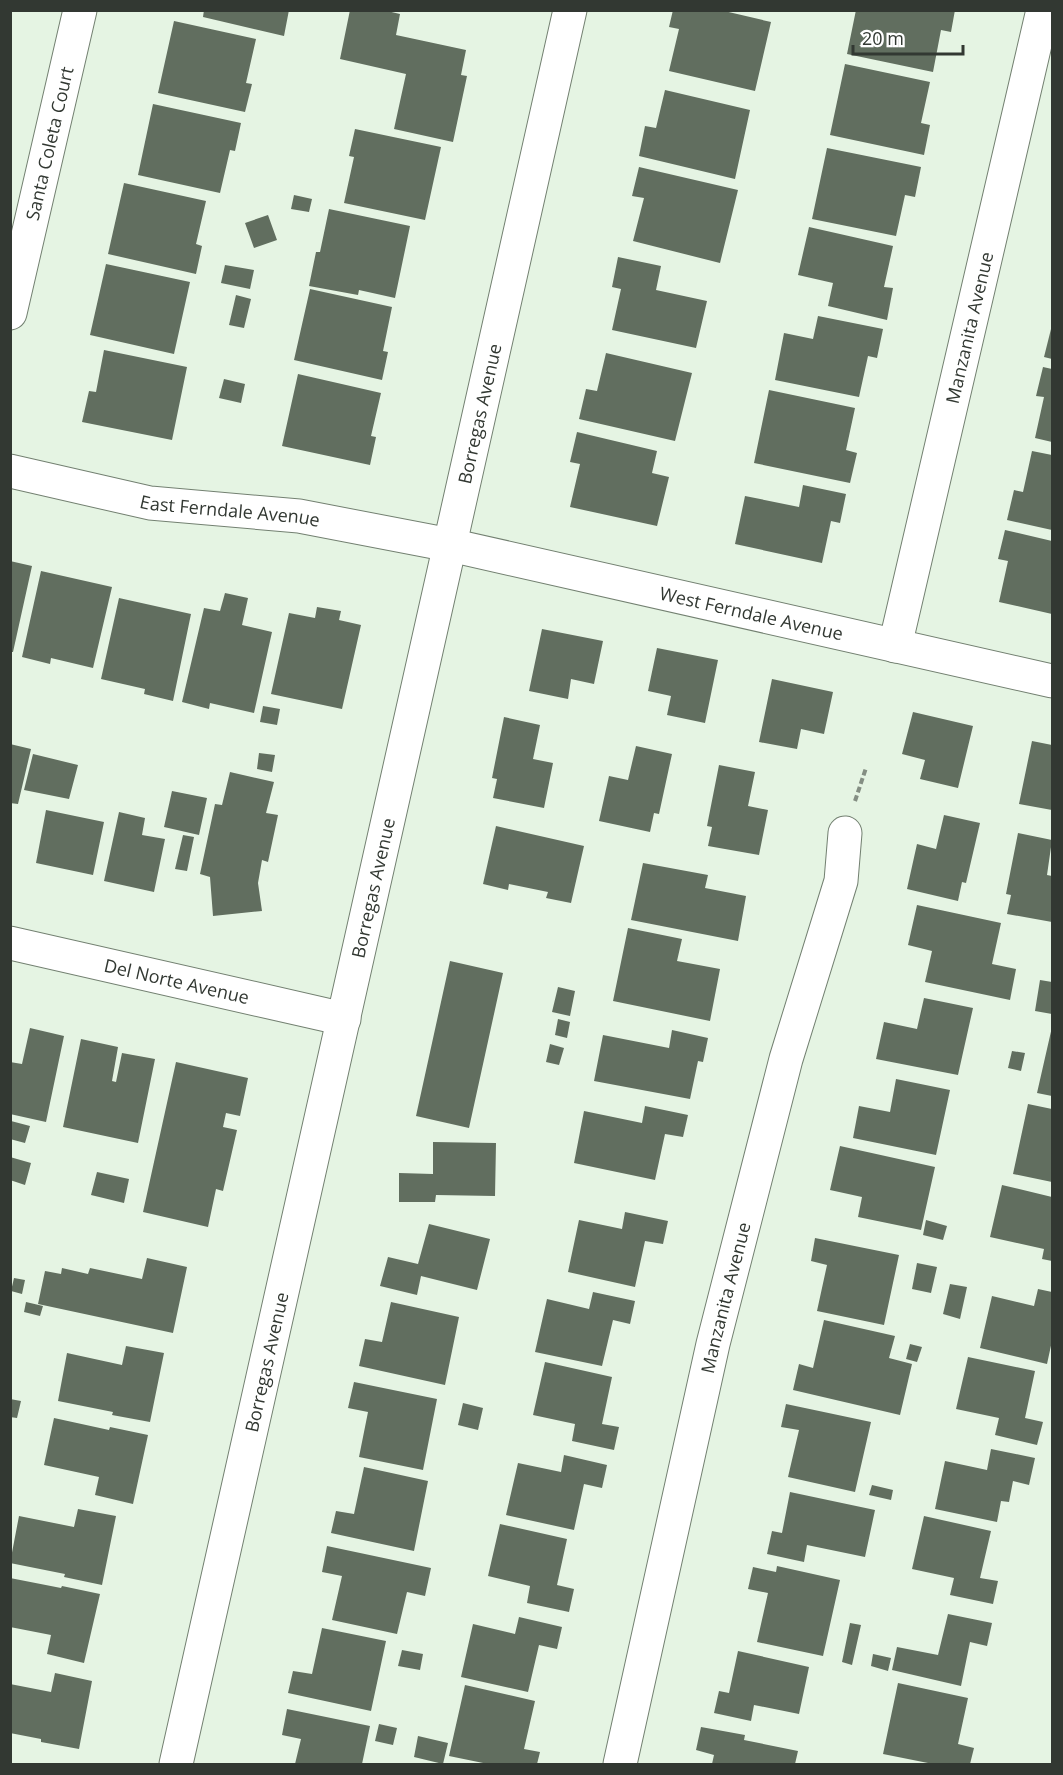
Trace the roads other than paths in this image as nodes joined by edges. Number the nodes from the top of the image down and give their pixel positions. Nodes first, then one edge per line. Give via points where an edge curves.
1 (81, 10) edge
2 (570, 10) edge
3 (1043, 10) edge
4 (10, 313) edge
5 (10, 471) edge
6 (450, 545) junction
7 (895, 646) junction
8 (1053, 681) edge
9 (845, 833) dead end
10 (10, 943) edge
11 (344, 1019) junction
12 (176, 1764) edge
13 (620, 1764) edge

1 - 4 street, Santa Coleta Court
2 - 6 street, Borregas Avenue
3 - 7 street, Manzanita Avenue
5 - 6 street, East Ferndale Avenue via 150,503 299,516
6 - 7 street, West Ferndale Avenue
6 - 11 street, Borregas Avenue
7 - 8 street, West Ferndale Avenue
9 - 13 street, Manzanita Avenue via 841,880 786,1059 713,1344
10 - 11 street, Del Norte Avenue
11 - 12 street, Borregas Avenue

